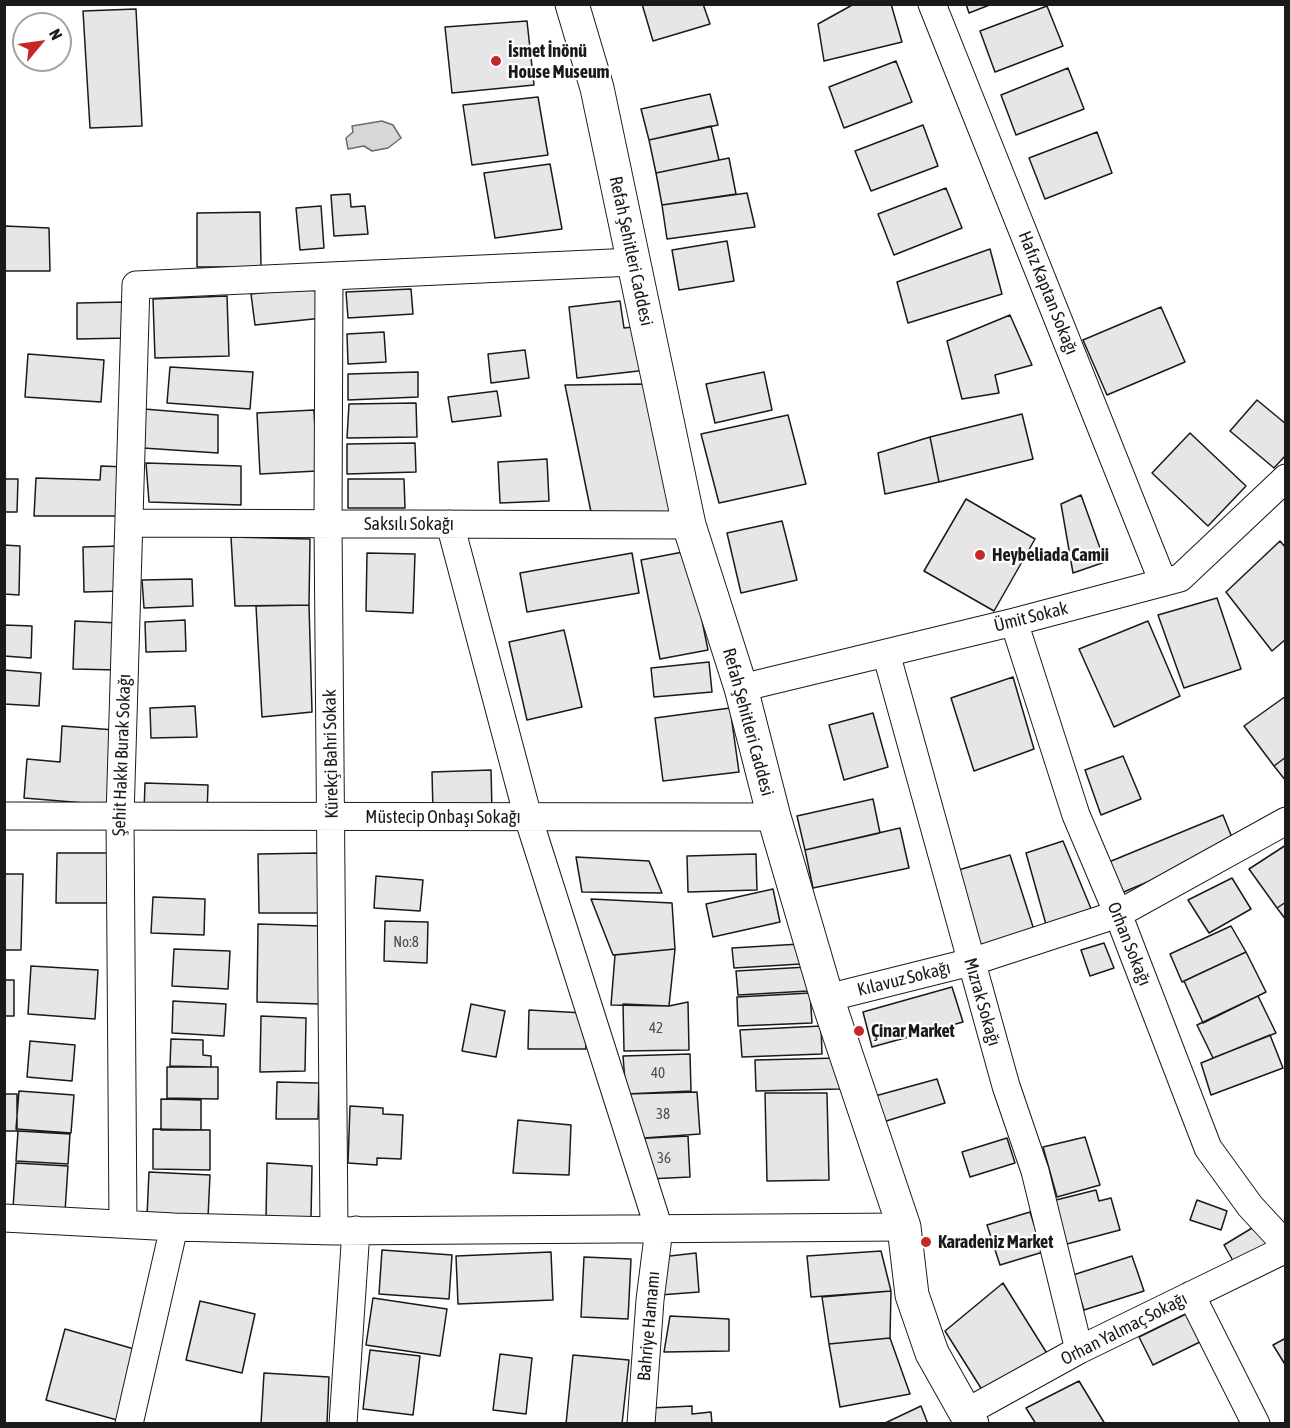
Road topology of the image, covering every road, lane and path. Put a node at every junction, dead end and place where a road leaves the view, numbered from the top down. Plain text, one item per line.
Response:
1 (572, 4) edge
2 (932, 4) edge
3 (633, 262) junction
4 (329, 277) junction
5 (1286, 478) edge
6 (130, 523) junction
7 (328, 524) junction
8 (450, 524) junction
9 (689, 525) junction
10 (1163, 582) junction
11 (1014, 622) junction
12 (886, 653) junction
13 (741, 688) junction
14 (4, 816) edge
15 (331, 816) junction
16 (120, 817) junction
17 (528, 817) junction
18 (774, 817) junction
19 (1286, 821) edge
20 (1118, 914) junction
21 (970, 962) junction
22 (827, 998) junction
23 (4, 1218) edge
24 (123, 1224) junction
25 (174, 1227) junction
26 (904, 1227) junction
27 (659, 1229) junction
28 (345, 1230) junction
29 (1286, 1247) edge
30 (1191, 1295) junction
31 (1079, 1350) junction
32 (969, 1418) edge
33 (129, 1424) edge
34 (343, 1424) edge
35 (641, 1424) edge
36 (1256, 1424) edge

1 - 3 street, Refah Şehitleri Caddesi
2 - 10 street, Hafız Kaptan Sokağı
3 - 4 street
3 - 9 street, Refah Şehitleri Caddesi
4 - 6 street, Şehit Hakkı Burak Sokağı
4 - 7 street, Kürekçi Bahri Sokak
5 - 10 street, Ümit Sokak
6 - 7 street, Saksılı Sokağı
6 - 16 street, Şehit Hakkı Burak Sokağı
7 - 8 street, Saksılı Sokağı
7 - 15 street, Kürekçi Bahri Sokak
8 - 9 street, Saksılı Sokağı
8 - 17 street
9 - 13 street, Refah Şehitleri Caddesi
10 - 11 street, Ümit Sokak
11 - 12 street, Ümit Sokak
11 - 20 street, Orhan Sokağı
12 - 13 street, Ümit Sokak
12 - 21 street, Mızrak Sokağı
13 - 18 street, Refah Şehitleri Caddesi
14 - 16 street, Müstecip Onbaşı Sokağı
15 - 16 street, Müstecip Onbaşı Sokağı
15 - 17 street, Müstecip Onbaşı Sokağı
15 - 28 street, Kürekçi Bahri Sokak
16 - 24 street, Şehit Hakkı Burak Sokağı
17 - 18 street, Müstecip Onbaşı Sokağı
17 - 27 street
18 - 22 street, Refah Şehitleri Caddesi
19 - 20 street, Kılavuz Sokağı
20 - 21 street, Kılavuz Sokağı
20 - 29 street, Orhan Sokağı
21 - 22 street, Kılavuz Sokağı
21 - 31 street, Mızrak Sokağı
22 - 26 street, Refah Şehitleri Caddesi
23 - 24 street
24 - 25 street
25 - 28 street
25 - 33 street
26 - 27 street
26 - 32 street, Refah Şehitleri Caddesi
27 - 28 street
27 - 35 street, Bahriye Hamamı
28 - 34 street, Kürekçi Bahri Sokak
29 - 30 street, Orhan Yalmaç Sokağı
30 - 31 street, Orhan Yalmaç Sokağı
30 - 36 street
31 - 32 street, Orhan Yalmaç Sokağı

